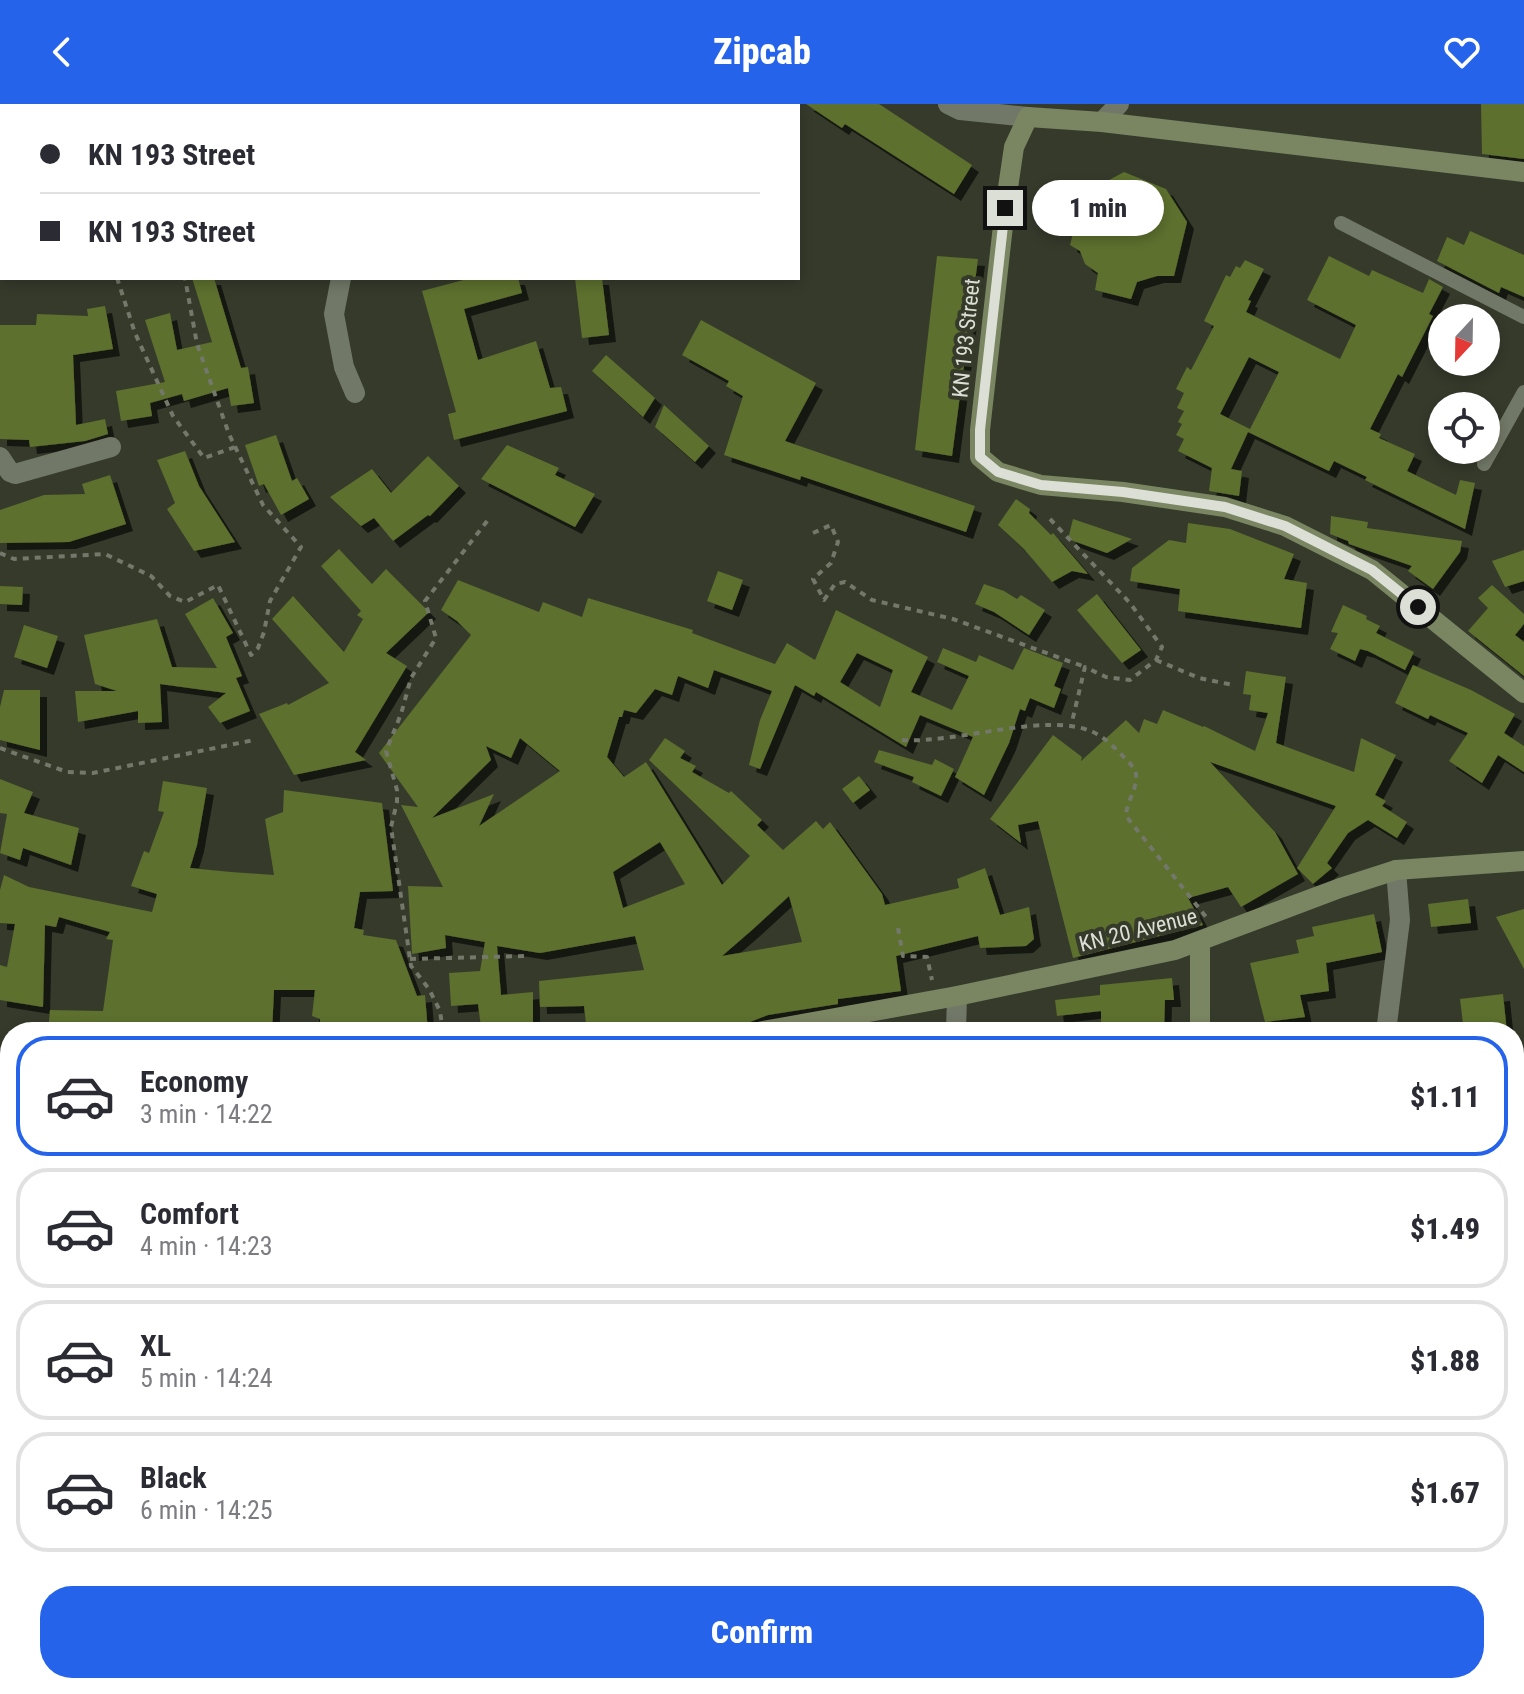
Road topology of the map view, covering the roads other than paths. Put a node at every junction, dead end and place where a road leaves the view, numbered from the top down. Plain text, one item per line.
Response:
1 (948, 104) edge
2 (1119, 104) edge
3 (1028, 117) junction
4 (1102, 122) junction
5 (1524, 172) edge
6 (1341, 223) dead end
7 (341, 280) edge
8 (1524, 317) edge
9 (1524, 392) edge
10 (355, 393) dead end
11 (1500, 435) edge
12 (111, 447) dead end
13 (0, 457) edge
14 (1524, 693) edge
15 (1524, 861) edge
16 (1396, 870) junction
17 (1200, 941) junction
18 (957, 996) junction
19 (810, 1022) edge
20 (956, 1022) edge
21 (1200, 1022) edge
22 (1387, 1022) edge

1 - 3 street
2 - 4 street
3 - 4 street
3 - 14 street, KN 193 Street
4 - 5 street
6 - 8 lane
7 - 10 street
9 - 11 lane
12 - 13 street
15 - 16 street, KN 20 Avenue
16 - 17 street, KN 20 Avenue
16 - 22 street
17 - 18 street, KN 20 Avenue
17 - 21 street
18 - 19 street, KN 20 Avenue
18 - 20 street

